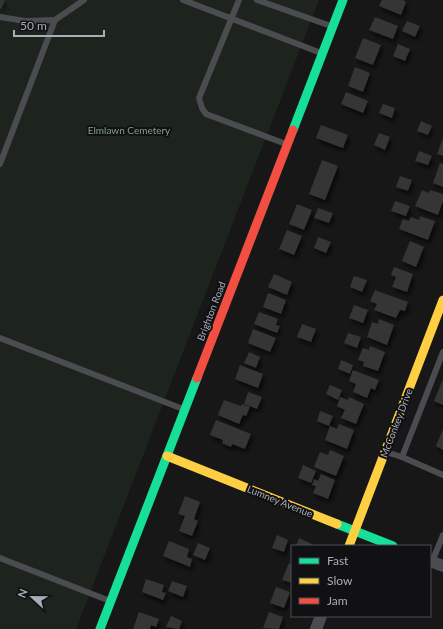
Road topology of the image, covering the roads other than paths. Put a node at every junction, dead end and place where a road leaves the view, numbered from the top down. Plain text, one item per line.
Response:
1 (84, 0) edge
2 (183, 0) edge
3 (239, 0) edge
4 (257, 0) edge
5 (343, 0) edge
6 (0, 17) edge
7 (231, 18) junction
8 (55, 20) junction
9 (332, 27) junction
10 (322, 53) junction
11 (287, 144) junction
12 (0, 164) edge
13 (443, 300) edge
14 (0, 338) edge
15 (443, 352) edge
16 (185, 410) junction
17 (385, 452) junction
18 (167, 456) junction
19 (402, 457) junction
20 (443, 475) edge
21 (355, 531) junction
22 (443, 535) edge
23 (349, 545) edge
24 (390, 545) edge
25 (0, 558) edge
26 (435, 563) edge
27 (111, 601) junction
28 (322, 617) edge
29 (100, 629) edge
30 (316, 629) edge

1 - 8 lane
2 - 7 lane
3 - 7 lane
4 - 9 lane
5 - 9 street, Brighton Road
6 - 8 lane
7 - 10 lane
7 - 11 lane
8 - 12 lane
9 - 10 street, Brighton Road
10 - 11 street, Brighton Road
11 - 16 street, Brighton Road
13 - 17 street, McConkey Drive
14 - 16 lane
15 - 19 lane
16 - 18 street, Brighton Road
17 - 19 lane
17 - 21 street, McConkey Drive
18 - 21 street, Lumney Avenue
18 - 27 street, Brighton Road
19 - 20 lane
21 - 23 street, McConkey Drive
21 - 24 street, Lumney Avenue
22 - 26 lane
25 - 27 lane
27 - 29 street, Brighton Road
28 - 30 street

